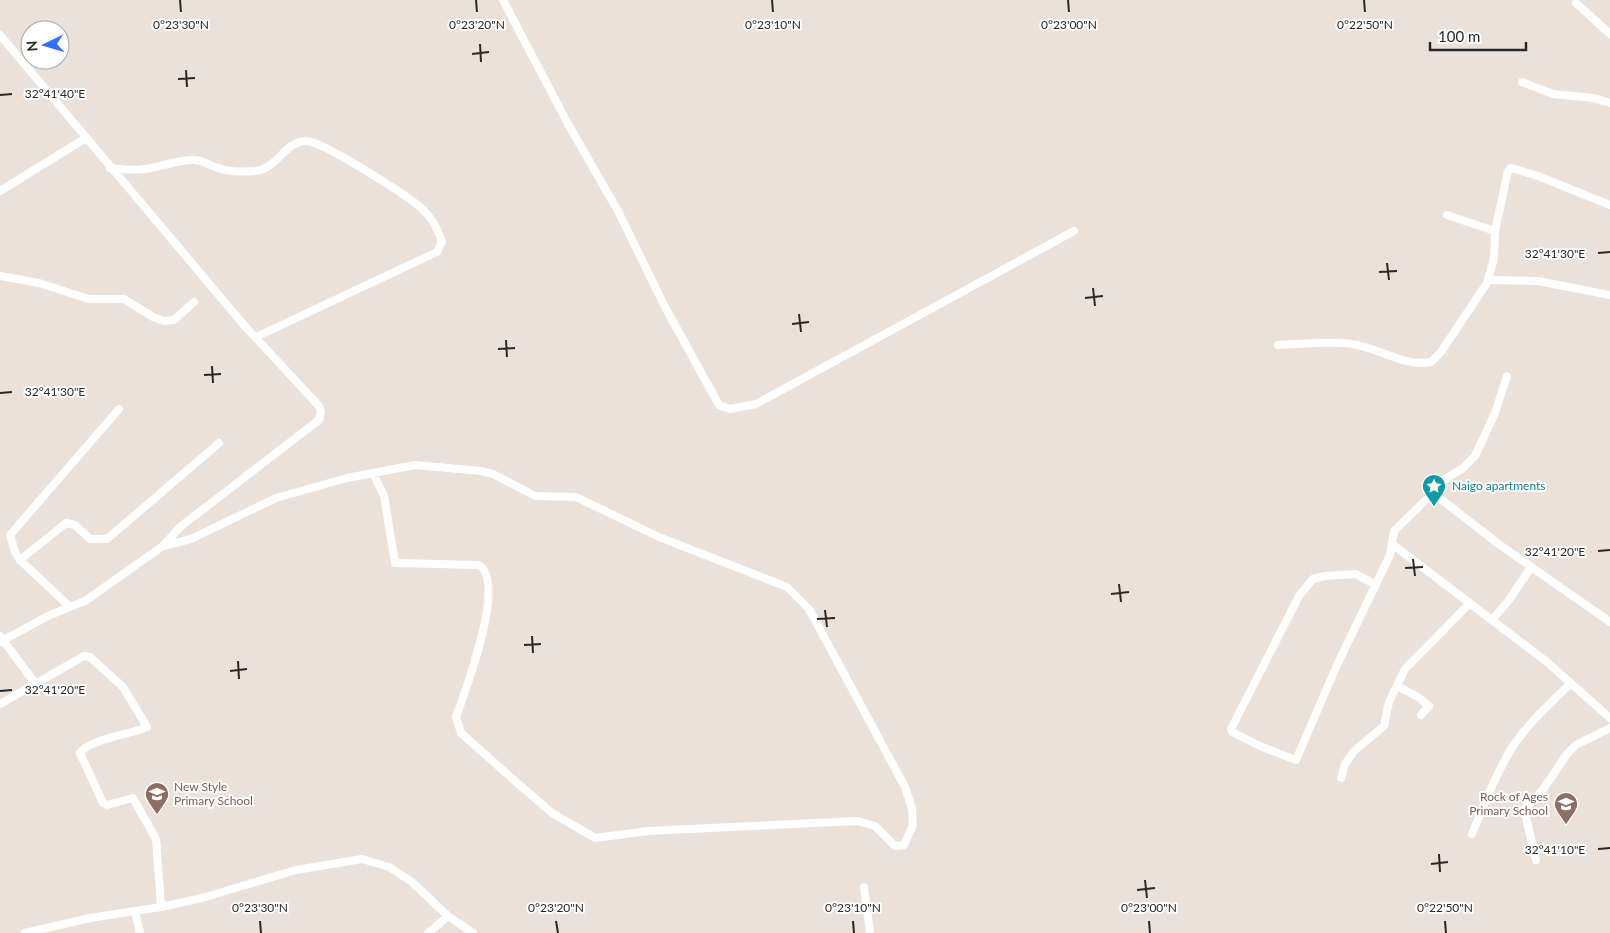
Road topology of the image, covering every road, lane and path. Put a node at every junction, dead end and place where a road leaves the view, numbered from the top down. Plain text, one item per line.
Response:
1 (503, 0) edge
2 (1576, 3) dead end
3 (1610, 34) edge
4 (0, 35) edge
5 (1522, 82) dead end
6 (1610, 103) edge
7 (86, 138) junction
8 (110, 168) junction
9 (0, 191) edge
10 (1610, 205) edge
11 (1447, 215) dead end
12 (1074, 231) dead end
13 (1495, 231) junction
14 (0, 276) edge
15 (1488, 280) junction
16 (1610, 295) edge
17 (194, 302) dead end
18 (256, 337) junction
19 (1278, 346) dead end
20 (1507, 376) dead end
21 (119, 409) dead end
22 (219, 443) dead end
23 (373, 473) junction
24 (1434, 493) junction
25 (1392, 544) junction
26 (163, 546) junction
27 (20, 560) junction
28 (1531, 567) junction
29 (1376, 585) junction
30 (1469, 604) junction
31 (70, 607) junction
32 (1492, 620) junction
33 (1610, 622) edge
34 (1, 639) edge
35 (1571, 682) junction
36 (35, 683) junction
37 (1396, 686) junction
38 (0, 704) edge
39 (1421, 715) dead end
40 (1610, 718) edge
41 (1610, 728) edge
42 (1341, 778) dead end
43 (1472, 834) dead end
44 (1536, 860) dead end
45 (864, 887) dead end
46 (161, 907) junction
47 (136, 912) junction
48 (448, 916) junction
49 (25, 933) edge
50 (140, 933) edge
51 (428, 933) edge
52 (472, 933) edge
53 (870, 933) edge

1 - 12 street
2 - 3 street
4 - 7 street
5 - 6 street
7 - 8 street
7 - 9 street
8 - 18 street
8 - 18 street
10 - 13 street
11 - 13 street
13 - 15 street
14 - 17 street
15 - 16 street
15 - 19 street
18 - 26 street
20 - 24 street
21 - 27 street
22 - 27 street
23 - 23 street
23 - 26 street
24 - 25 street
24 - 28 street
25 - 29 street
25 - 30 street
26 - 31 street
27 - 31 street
28 - 32 street
28 - 33 street
29 - 29 street
30 - 32 street
30 - 37 street
31 - 34 street
32 - 35 street
34 - 36 street
35 - 40 street
35 - 43 street
36 - 38 street
36 - 46 street
37 - 39 street
37 - 42 street
41 - 44 street
45 - 53 street
46 - 47 street
46 - 48 street
47 - 49 street
47 - 50 street
48 - 51 street
48 - 52 street

